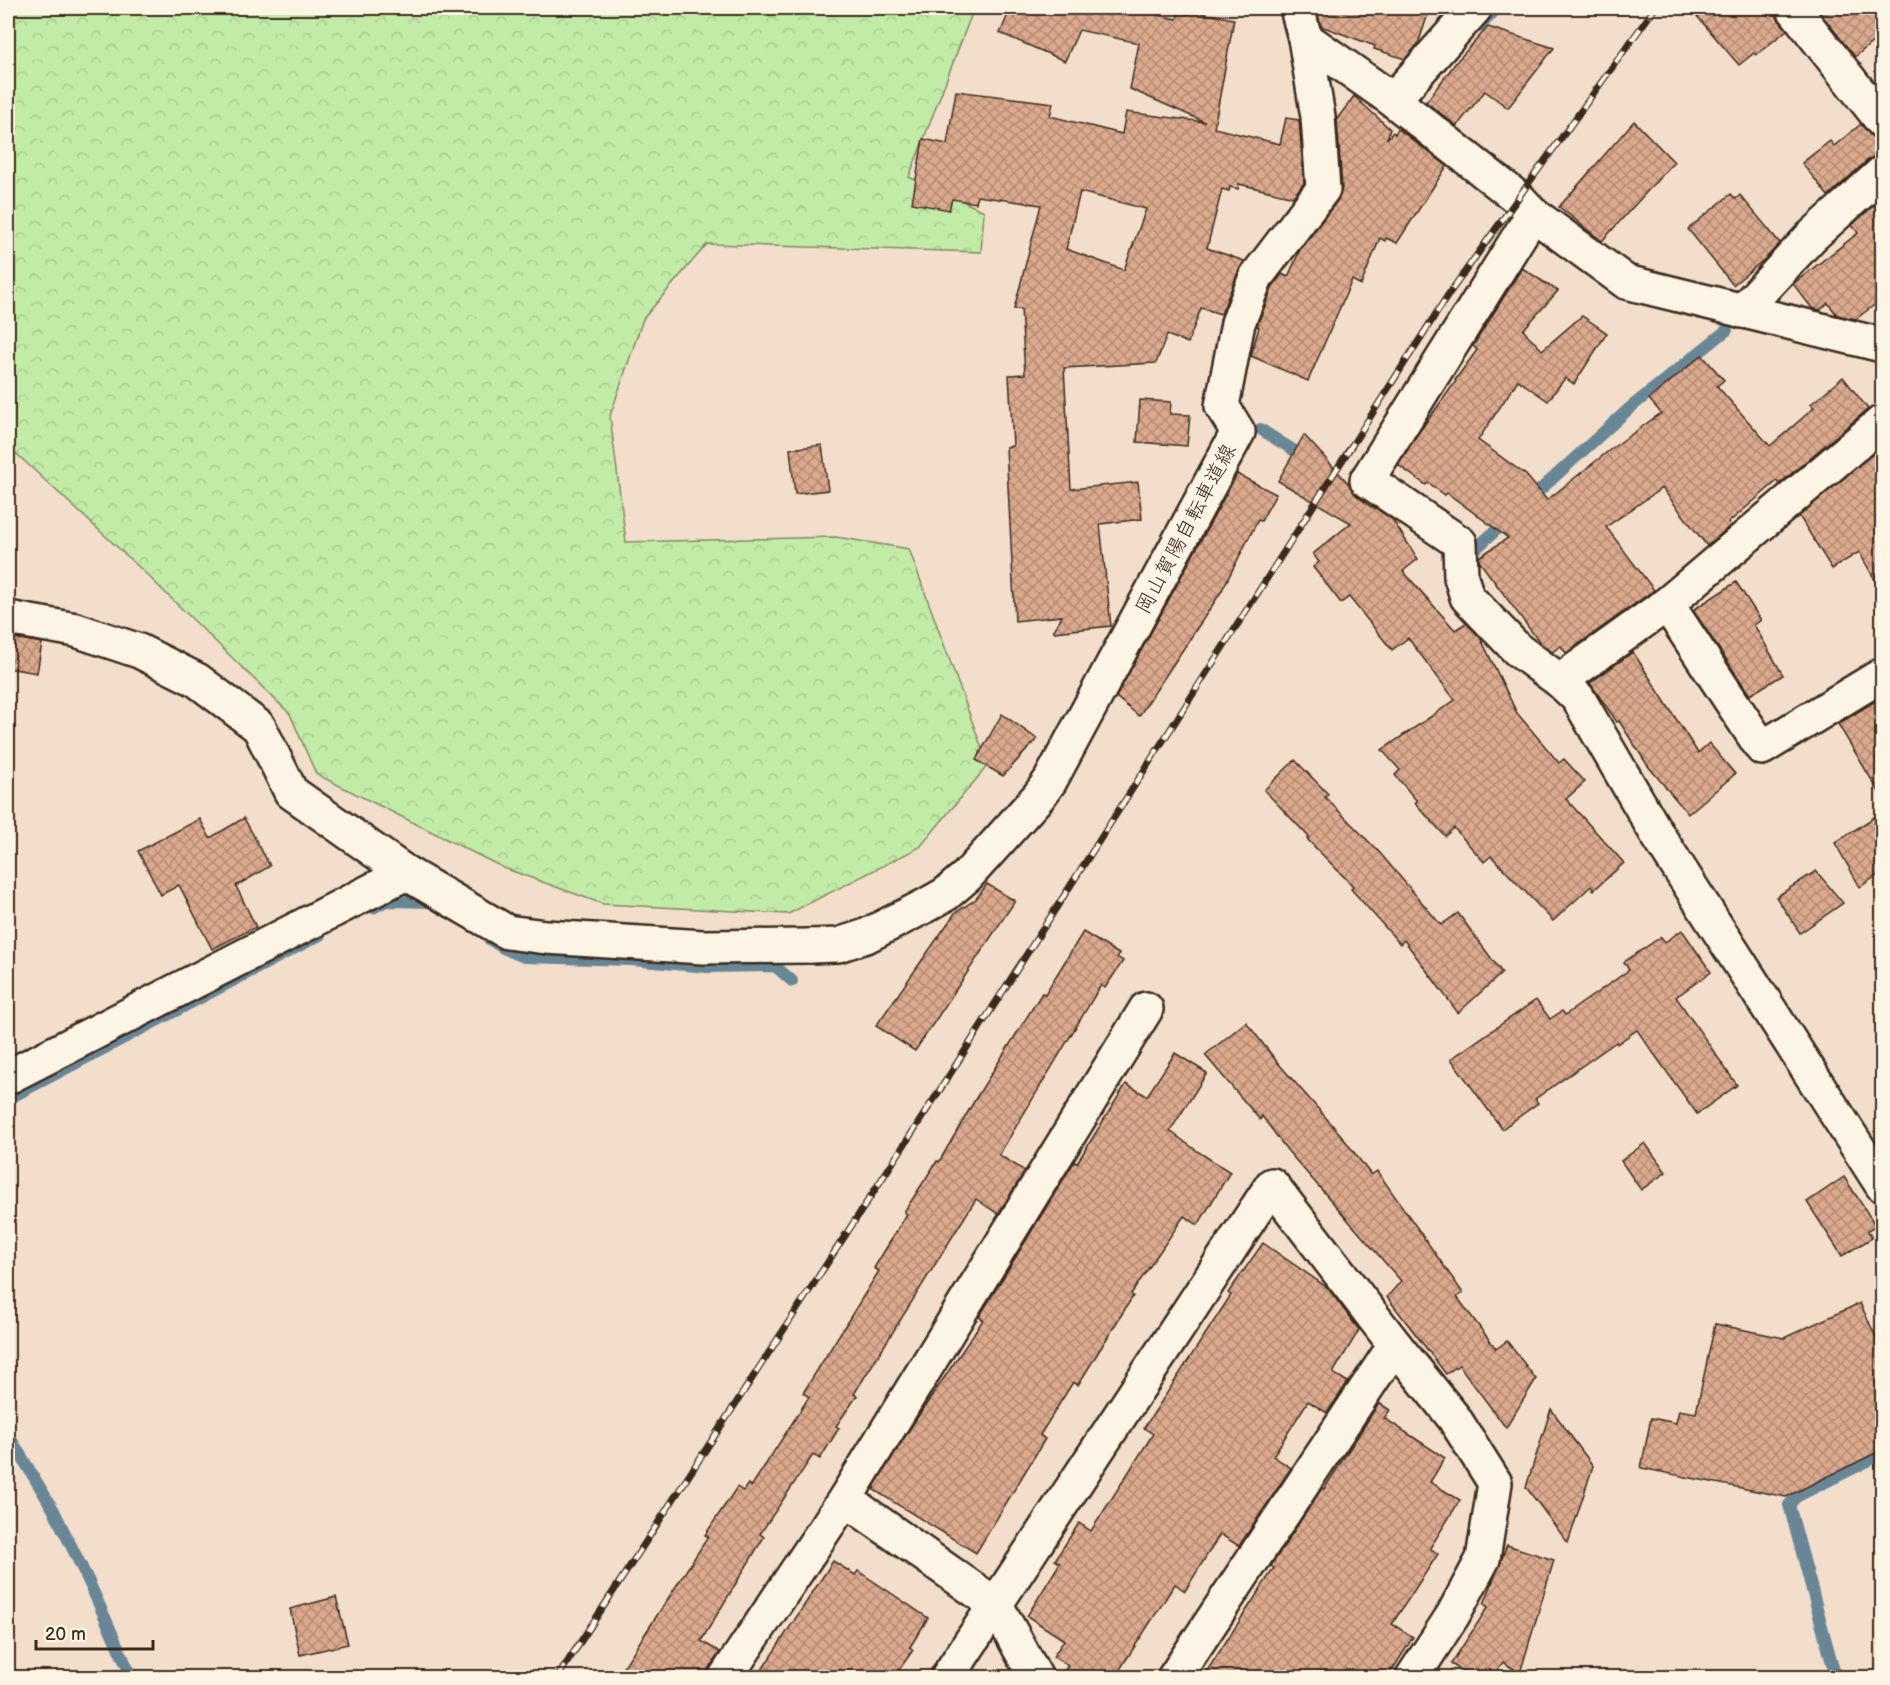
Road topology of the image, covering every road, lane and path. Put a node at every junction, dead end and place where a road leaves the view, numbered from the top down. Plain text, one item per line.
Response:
1 (1475, 8) edge
2 (1793, 8) edge
3 (1301, 23) edge
4 (1393, 100) junction
5 (1882, 122) edge
6 (1882, 173) edge
7 (1533, 214) junction
8 (1742, 311) junction
9 (1882, 345) edge
10 (1882, 422) edge
11 (1667, 604) junction
12 (8, 618) edge
13 (1882, 675) edge
14 (1566, 677) junction
15 (406, 873) junction
16 (1146, 1009) dead end
17 (8, 1077) edge
18 (1882, 1185) edge
19 (1395, 1345) junction
20 (844, 1499) junction
21 (996, 1605) junction
22 (725, 1677) edge
23 (947, 1677) edge
24 (1036, 1677) edge
25 (1174, 1677) edge
26 (1412, 1677) edge

1 - 4 street
2 - 5 street
3 - 4 street, 岡山賀陽自転車道線
3 - 15 street, 岡山賀陽自転車道線
4 - 7 street, 岡山賀陽自転車道線
6 - 8 street
7 - 8 street, 岡山賀陽自転車道線
7 - 14 street
8 - 9 street, 岡山賀陽自転車道線
10 - 11 street
11 - 13 street
11 - 14 street
12 - 15 street
14 - 18 street
15 - 17 street
16 - 20 street
19 - 21 street
19 - 25 street
19 - 26 street
20 - 21 street
20 - 22 street
21 - 23 street
21 - 24 street

